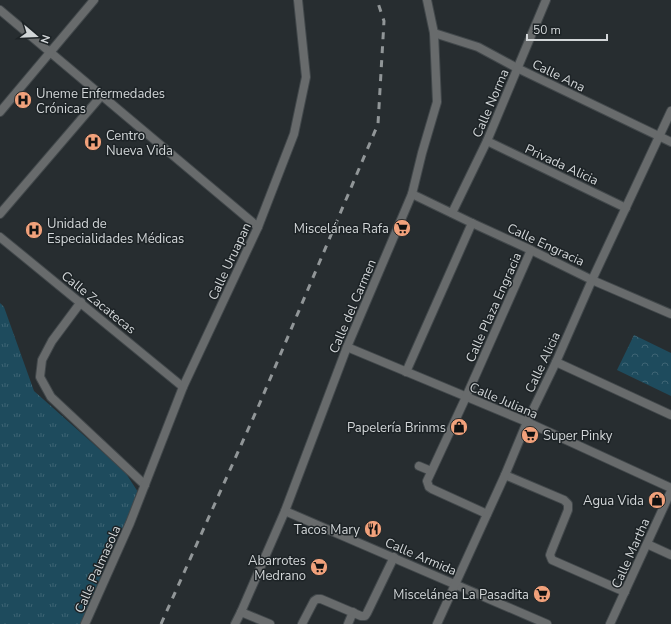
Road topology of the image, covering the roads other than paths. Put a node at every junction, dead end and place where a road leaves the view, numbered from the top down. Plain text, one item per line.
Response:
1 (94, 0) edge
2 (298, 0) edge
3 (427, 0) edge
4 (546, 0) edge
5 (0, 10) edge
6 (434, 33) junction
7 (50, 52) junction
8 (518, 68) junction
9 (102, 95) junction
10 (671, 111) edge
11 (0, 112) edge
12 (659, 137) junction
13 (487, 142) junction
14 (671, 142) edge
15 (412, 194) junction
16 (626, 208) junction
17 (0, 214) edge
18 (452, 214) junction
19 (472, 223) junction
20 (258, 227) junction
21 (0, 236) edge
22 (531, 250) junction
23 (592, 280) junction
24 (81, 302) junction
25 (671, 314) edge
26 (347, 347) junction
27 (556, 362) junction
28 (406, 372) junction
29 (183, 387) junction
30 (466, 397) junction
31 (671, 415) edge
32 (527, 422) junction
33 (419, 466) dead end
34 (431, 471) junction
35 (506, 475) junction
36 (145, 485) junction
37 (671, 488) edge
38 (671, 491) edge
39 (285, 511) junction
40 (487, 514) junction
41 (130, 523) joint
42 (647, 544) junction
43 (671, 555) edge
44 (394, 558) junction
45 (455, 584) junction
46 (625, 592) junction
47 (241, 612) junction
48 (353, 612) junction
49 (85, 624) edge
50 (235, 624) edge
51 (270, 624) edge
52 (302, 624) edge
53 (348, 624) edge
54 (437, 624) edge
55 (547, 624) edge
56 (610, 624) edge

1 - 7 street
2 - 20 street, Calle Uruapan
3 - 6 street, Calle del Carmen
4 - 8 street, Calle Norma
5 - 7 street
6 - 8 street, Calle Ana
6 - 15 street, Calle del Carmen
7 - 9 street
7 - 11 street
8 - 12 street, Calle Ana
8 - 13 street, Calle Norma
9 - 17 street
9 - 20 street
10 - 12 street, Calle Alicia
12 - 14 street, Calle Ana
12 - 16 street, Calle Alicia
13 - 16 street, Privada Alicia
13 - 18 street, Calle Norma
15 - 18 street, Calle Engracia
15 - 26 street, Calle del Carmen
16 - 23 street, Calle Alicia
18 - 19 street, Calle Engracia
19 - 22 street, Calle Engracia
19 - 28 street
20 - 29 street, Calle Uruapan
21 - 24 street, Calle Zacatecas
22 - 23 street, Calle Engracia
22 - 30 street, Calle Plaza Engracia
23 - 25 street, Calle Engracia
23 - 27 street, Calle Alicia
24 - 29 street, Calle Zacatecas
24 - 36 street
26 - 28 street, Calle Juliana
26 - 39 street, Calle del Carmen
27 - 31 street
27 - 32 street, Calle Alicia
28 - 30 street, Calle Juliana
29 - 36 street, Calle Uruapan
30 - 32 street, Calle Juliana
30 - 34 street, Calle Plaza Engracia
32 - 35 street, Calle Alicia
32 - 37 street, Calle Juliana
33 - 34 street
34 - 40 street, Calle Plaza Engracia
35 - 40 street, Calle Alicia
35 - 46 street
36 - 41 street, Calle Uruapan
38 - 42 street, Calle Martha
39 - 44 street, Calle Armida
39 - 47 street, Calle del Carmen
40 - 45 street, Calle Alicia
41 - 49 street, Calle Palmasola
42 - 43 street
42 - 46 street, Calle Martha
44 - 45 street, Calle Armida
44 - 48 street
45 - 54 street, Calle Alicia
45 - 55 street, Calle Armida
46 - 56 street, Calle Martha
47 - 50 street, Calle del Carmen
47 - 51 street
48 - 52 street
48 - 53 street

